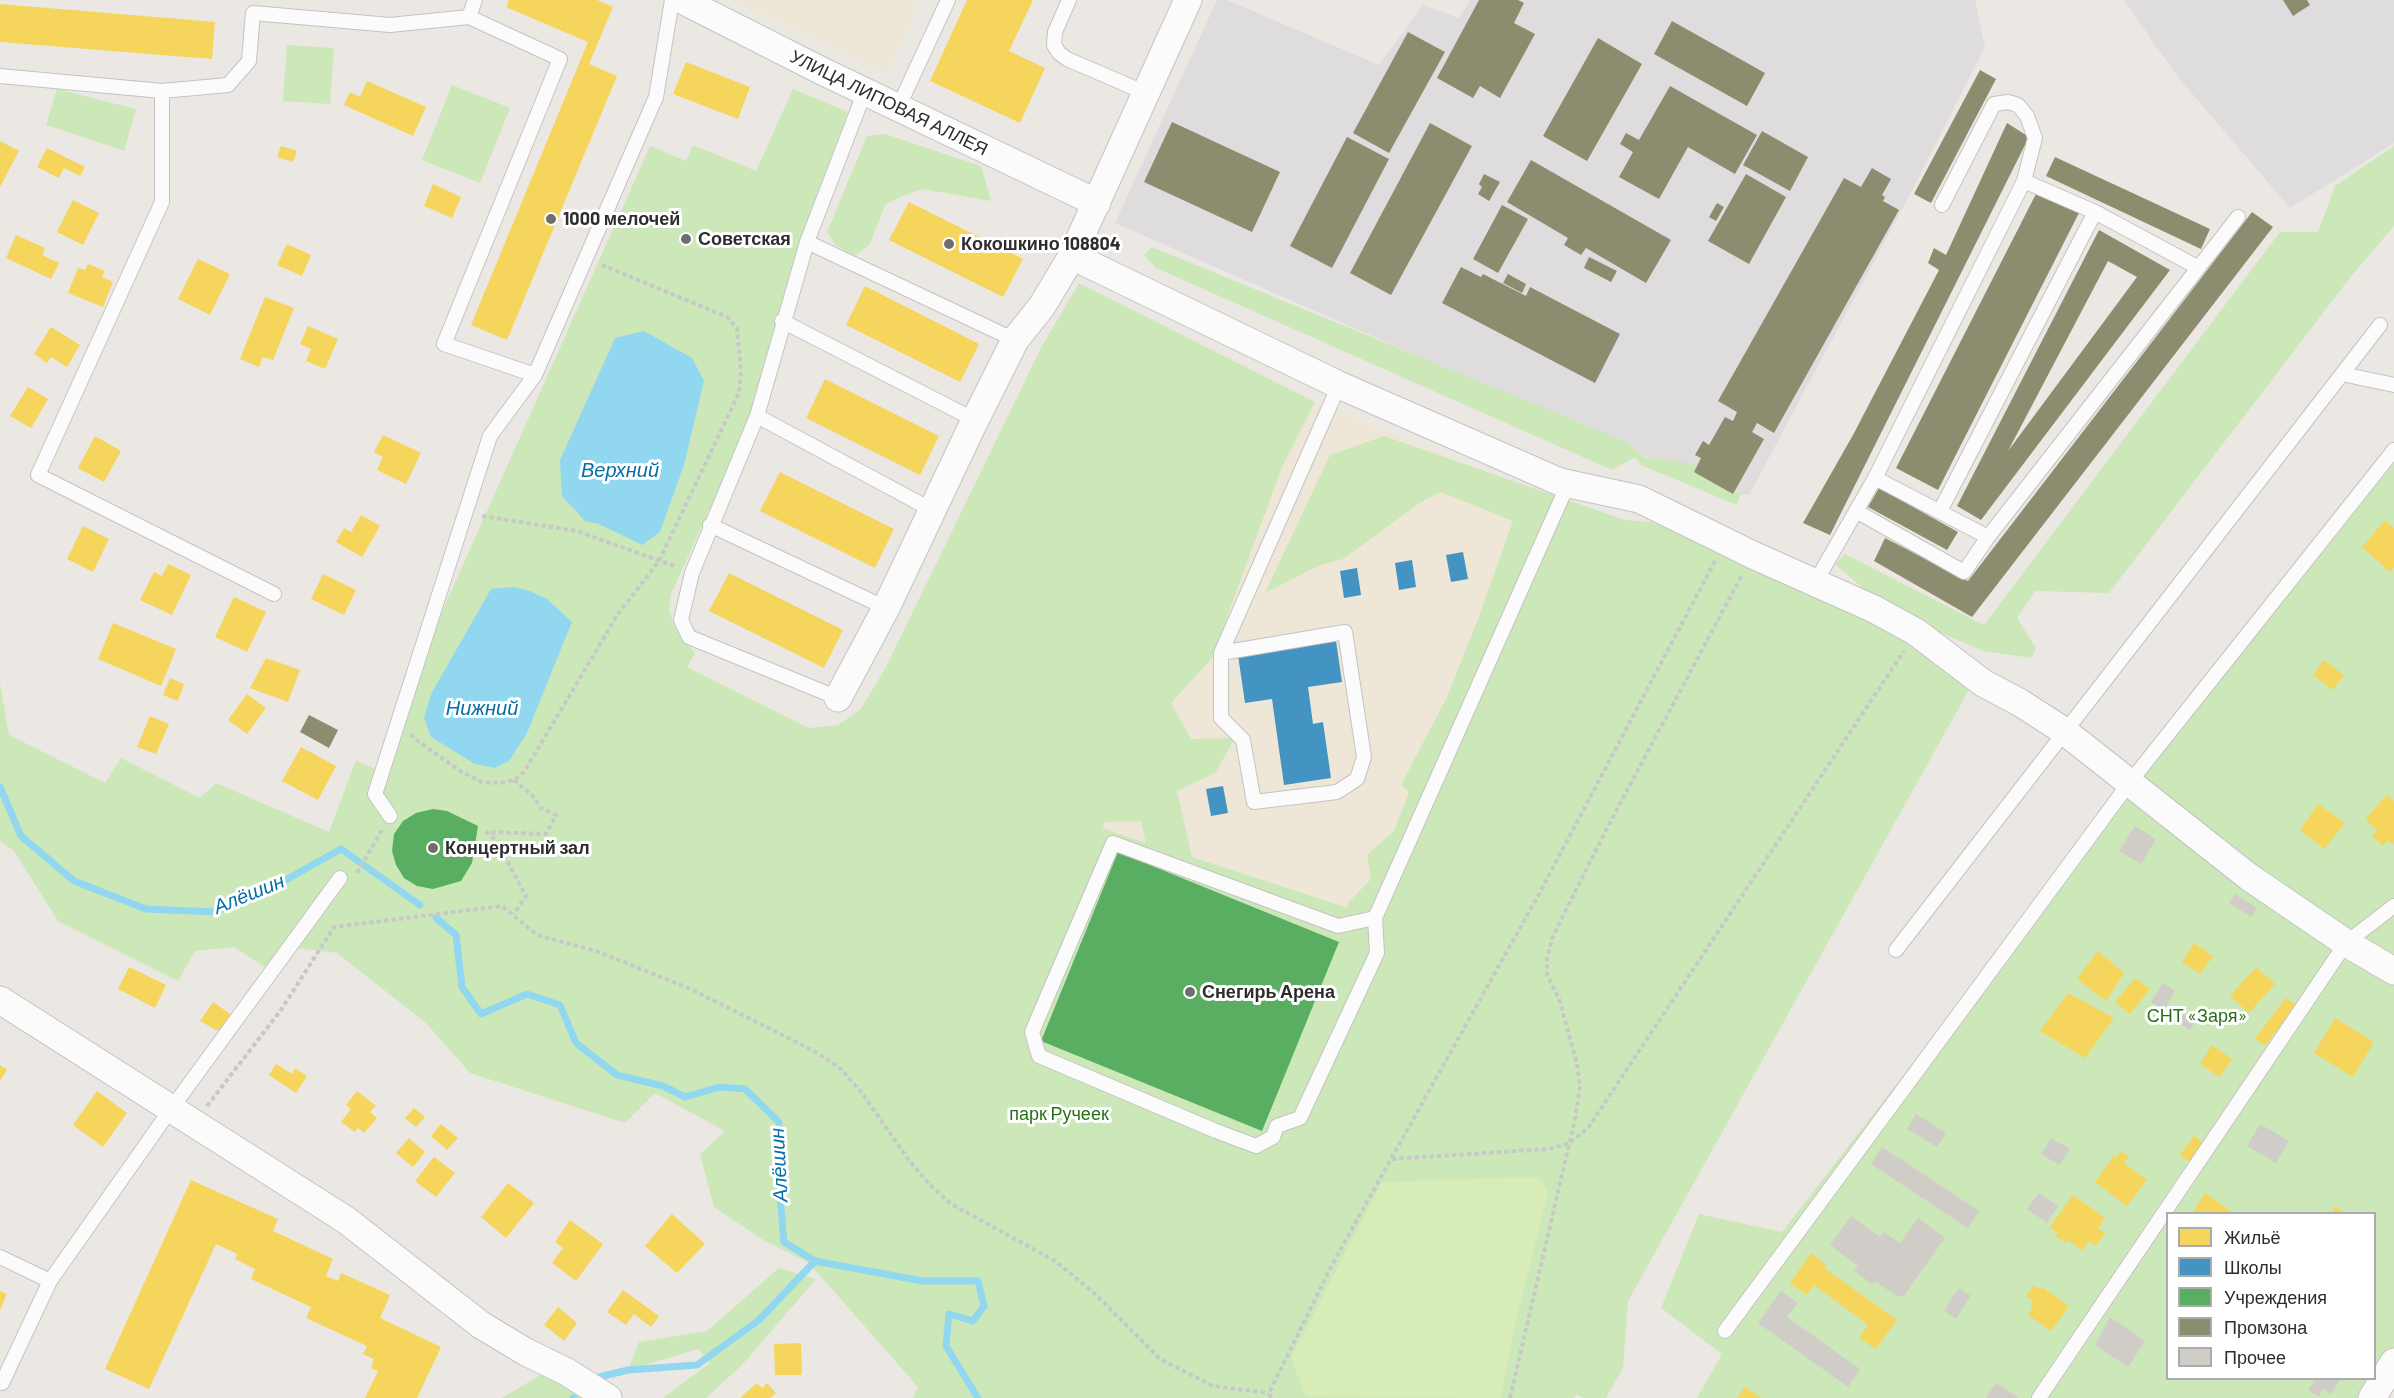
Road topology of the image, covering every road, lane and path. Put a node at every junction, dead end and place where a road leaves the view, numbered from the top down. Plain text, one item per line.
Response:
1 (475, 0) edge
2 (672, 0) edge
3 (682, 0) edge
4 (948, 0) edge
5 (1069, 0) edge
6 (1188, 0) edge
7 (469, 17) junction
8 (0, 76) edge
9 (162, 91) junction
10 (865, 91) junction
11 (1146, 93) junction
12 (898, 108) junction
13 (2024, 181) junction
14 (1097, 203) junction
15 (1942, 205) dead end
16 (2095, 212) junction
17 (2238, 217) dead end
18 (807, 242) junction
19 (1072, 256) junction
20 (586, 258) junction
21 (2197, 267) junction
22 (782, 321) junction
23 (2380, 325) dead end
24 (1015, 340) junction
25 (2342, 374) junction
26 (536, 375) junction
27 (1339, 384) junction
28 (2394, 384) edge
29 (757, 416) junction
30 (975, 420) junction
31 (2394, 450) edge
32 (1875, 478) junction
33 (1568, 484) junction
34 (932, 510) junction
35 (1856, 511) junction
36 (1940, 511) junction
37 (466, 514) junction
38 (710, 525) junction
39 (1988, 537) junction
40 (1725, 542) junction
41 (1753, 555) junction
42 (659, 561) junction
43 (692, 573) junction
44 (1815, 584) junction
45 (274, 594) dead end
46 (886, 609) junction
47 (1916, 632) junction
48 (1221, 653) junction
49 (838, 698) joint
50 (400, 719) junction
51 (2064, 731) junction
52 (514, 780) junction
53 (2130, 782) junction
54 (390, 816) joint
55 (357, 873) dead end
56 (340, 878) dead end
57 (2394, 906) edge
58 (514, 914) junction
59 (1374, 918) junction
60 (2346, 943) junction
61 (1896, 950) dead end
62 (2394, 971) edge
63 (0, 1000) edge
64 (182, 1116) junction
65 (1569, 1143) junction
66 (1391, 1159) junction
67 (0, 1257) edge
68 (50, 1281) junction
69 (1725, 1331) dead end
70 (2394, 1362) edge
71 (1, 1384) edge
72 (1269, 1393) junction
73 (608, 1398) edge
74 (1271, 1398) edge
75 (1510, 1398) edge
76 (2040, 1398) edge
77 (2372, 1398) edge

1 - 7 lane
2 - 20 lane
3 - 10 street, УЛИЦА ЛИПОВАЯ АЛЛЕЯ
4 - 12 lane
5 - 11 lane
6 - 11 street
7 - 9 lane
7 - 26 lane
8 - 9 lane
9 - 45 lane
10 - 12 street, УЛИЦА ЛИПОВАЯ АЛЛЕЯ
10 - 18 lane
11 - 14 street
12 - 14 street, УЛИЦА ЛИПОВАЯ АЛЛЕЯ
13 - 15 lane
13 - 16 lane
13 - 32 lane
14 - 19 street
16 - 21 lane
16 - 36 lane
17 - 21 lane
18 - 22 lane
18 - 24 lane
19 - 24 street
19 - 27 street
20 - 26 lane
20 - 42 path
21 - 39 lane
22 - 29 lane
22 - 30 lane
23 - 25 lane
24 - 30 street
25 - 28 lane
25 - 51 lane
26 - 37 lane
27 - 33 street
27 - 48 lane
29 - 34 lane
29 - 38 lane
30 - 34 street
31 - 53 lane
32 - 35 lane
32 - 36 lane
33 - 40 street
33 - 59 lane
34 - 46 street
35 - 39 lane
35 - 44 lane
36 - 39 lane
37 - 42 path
37 - 50 lane
38 - 43 lane
38 - 46 lane
40 - 41 street
40 - 66 path
41 - 44 street
41 - 65 path
42 - 43 path
42 - 52 path
43 - 49 lane
44 - 47 street
46 - 49 street
47 - 51 street
47 - 65 path
48 - 48 lane
50 - 52 path
50 - 54 lane
51 - 53 street
51 - 61 lane
52 - 58 path
53 - 60 street
53 - 69 lane
54 - 55 path
56 - 64 lane
57 - 60 lane
58 - 64 path
58 - 72 path
59 - 59 lane
60 - 62 street
60 - 76 lane
63 - 64 street
64 - 68 lane
64 - 73 street
65 - 66 path
65 - 75 path
66 - 72 path
67 - 68 lane
68 - 71 lane
70 - 77 street
72 - 74 path

